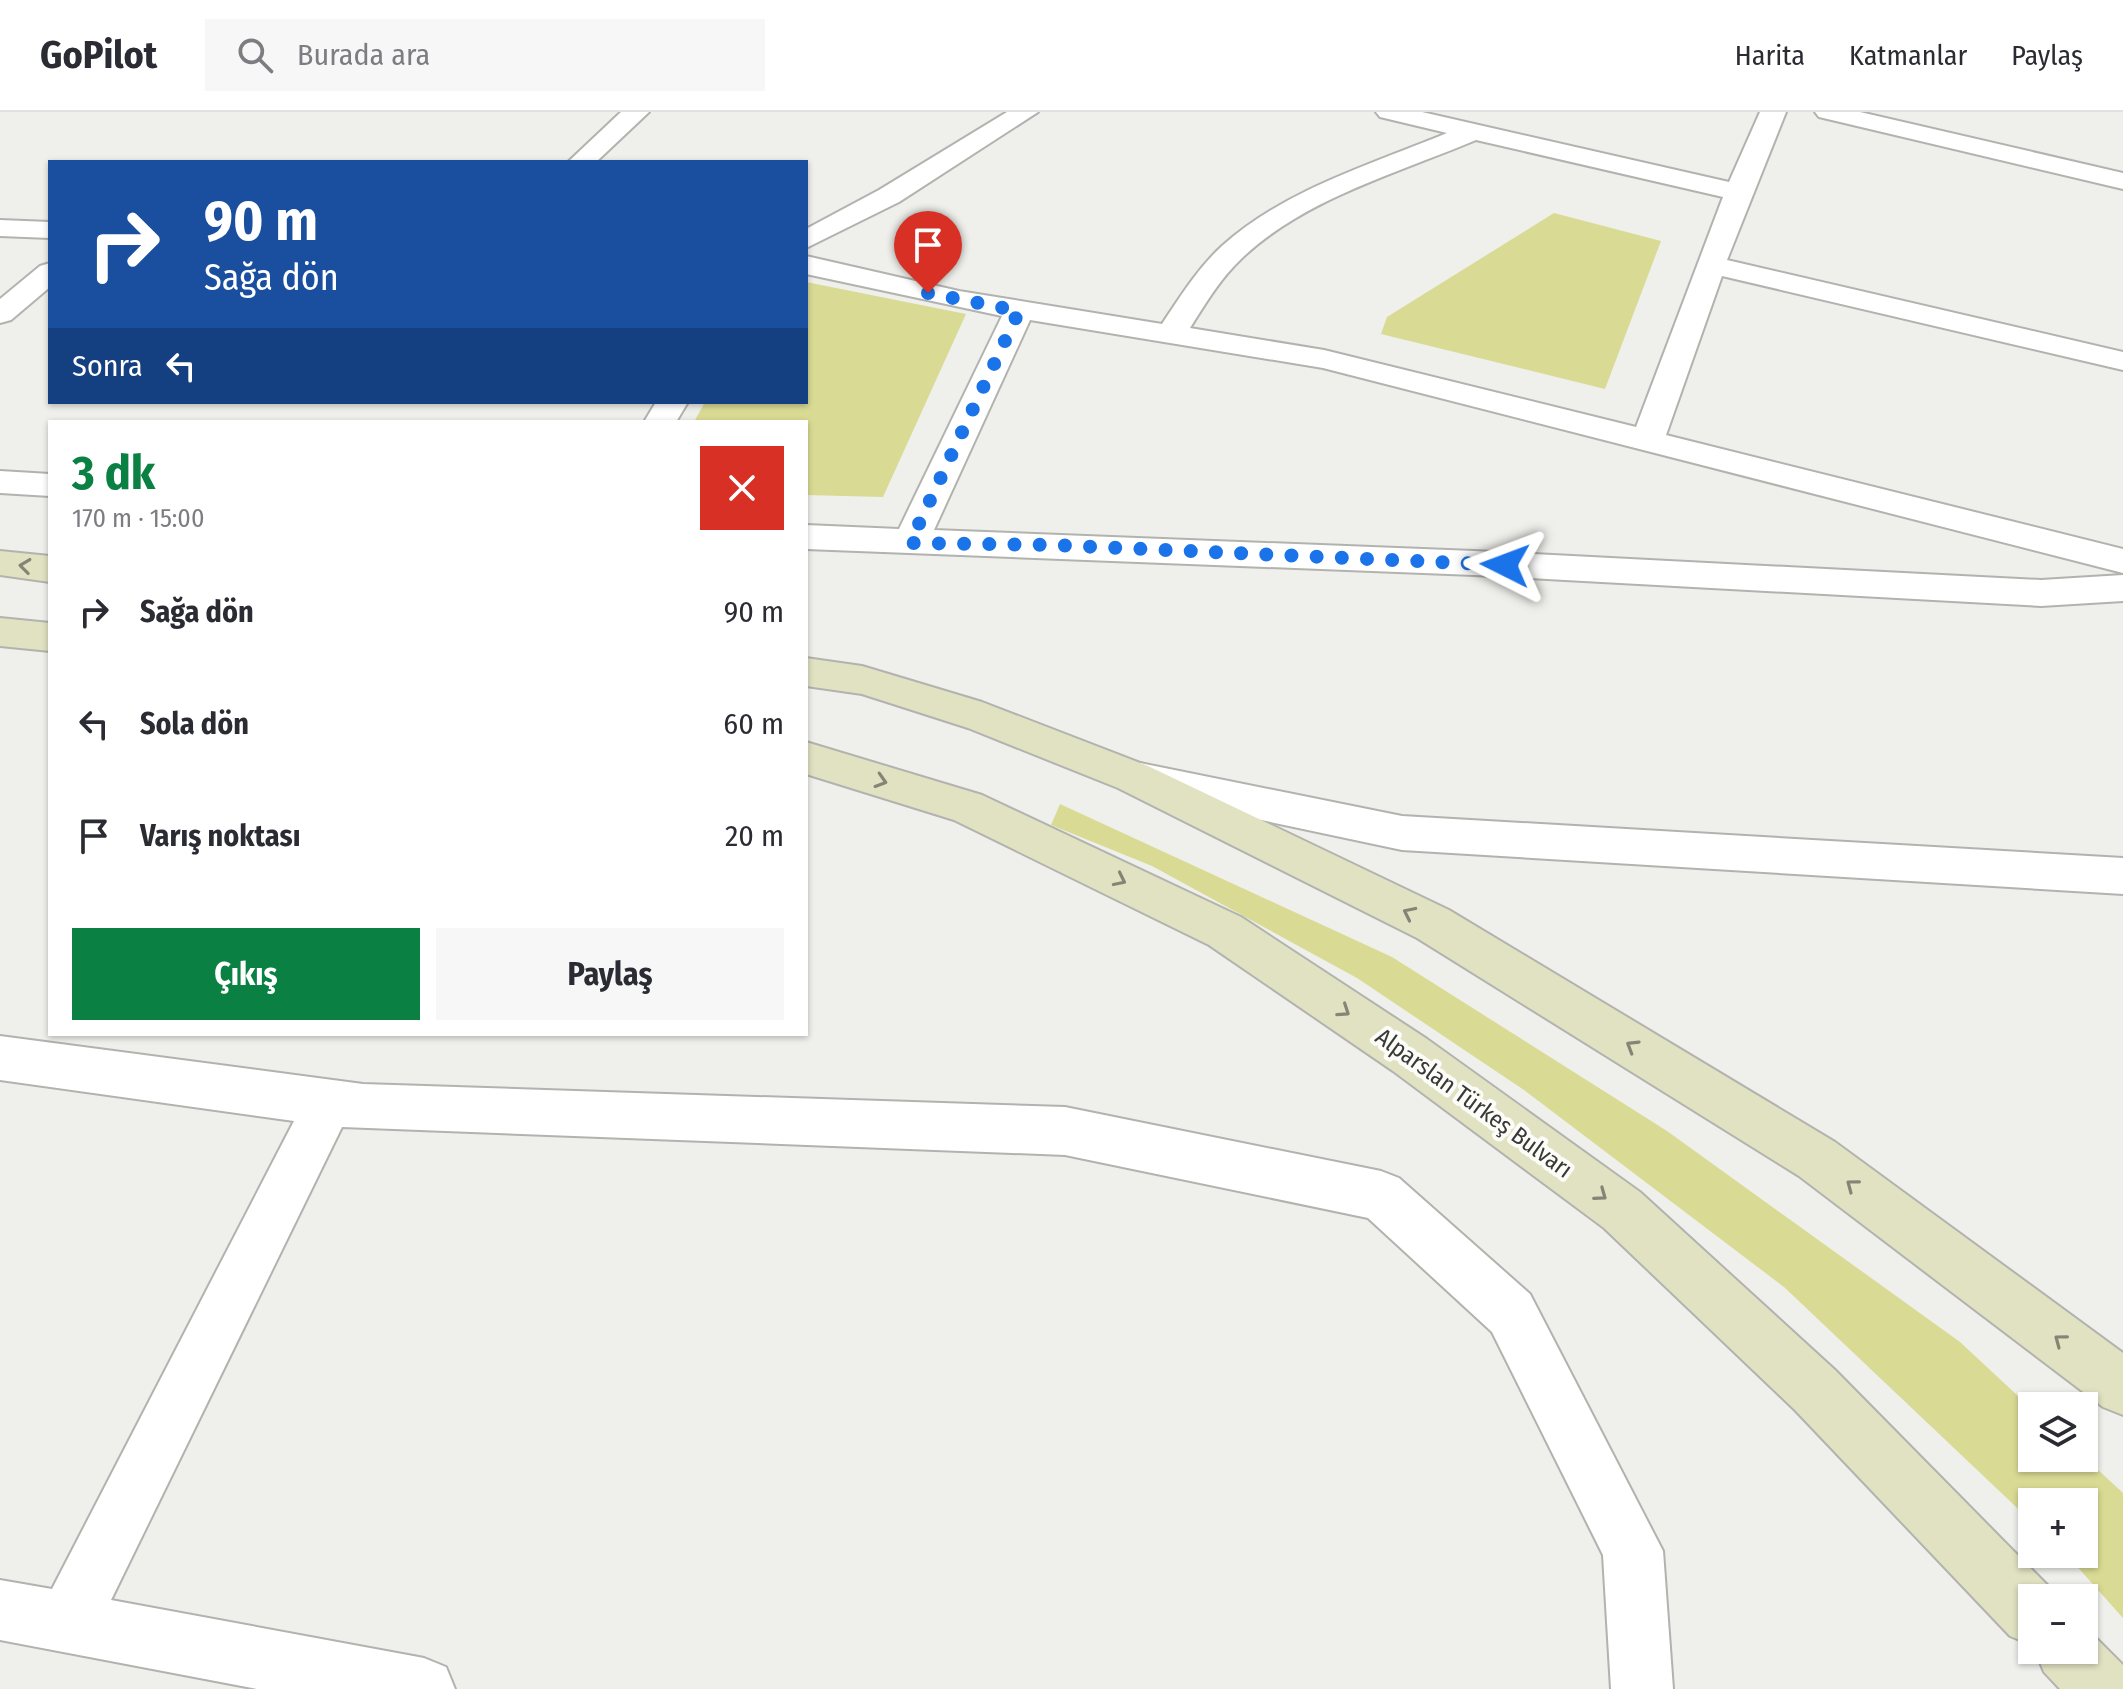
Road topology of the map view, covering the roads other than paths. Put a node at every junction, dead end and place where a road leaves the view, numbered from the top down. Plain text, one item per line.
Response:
1 (636, 112) edge
2 (1025, 112) edge
3 (1389, 112) edge
4 (1773, 112) edge
5 (1828, 112) edge
6 (1898, 112) edge
7 (1472, 132) junction
8 (583, 160) edge
9 (2123, 163) edge
10 (2123, 181) edge
11 (1738, 192) junction
12 (0, 228) edge
13 (48, 230) edge
14 (808, 239) edge
15 (808, 265) edge
16 (1711, 265) junction
17 (48, 274) edge
18 (1019, 311) junction
19 (0, 314) edge
20 (1170, 335) junction
21 (2123, 361) edge
22 (1647, 441) junction
23 (0, 482) edge
24 (48, 485) edge
25 (808, 537) edge
26 (910, 543) junction
27 (0, 563) edge
28 (48, 569) edge
29 (2121, 587) edge
30 (0, 632) edge
31 (48, 637) edge
32 (808, 672) edge
33 (808, 759) edge
34 (1133, 777) junction
35 (2123, 876) edge
36 (0, 1058) edge
37 (329, 1102) junction
38 (2123, 1387) edge
39 (2018, 1600) edge
40 (0, 1610) edge
41 (68, 1621) junction
42 (2079, 1664) edge
43 (424, 1689) edge
44 (1642, 1689) edge
45 (2102, 1689) edge

1 - 8 street
2 - 14 street
3 - 7 street
4 - 11 street
5 - 10 street
6 - 9 street
7 - 11 street
7 - 20 street
11 - 16 street
12 - 13 street
15 - 18 street
16 - 21 street
16 - 22 street
17 - 19 street
18 - 20 street
18 - 26 street
20 - 22 street
22 - 29 street
23 - 24 street
25 - 26 street
26 - 29 street
28 -> 27 main road
30 - 31 main road
32 - 34 main road
33 -> 39 main road, Alparslan Türkeş Bulvarı
34 - 35 street
38 -> 34 main road
36 - 37 street
37 - 41 street
37 - 44 street
40 - 41 street
41 - 43 street
42 - 45 main road

